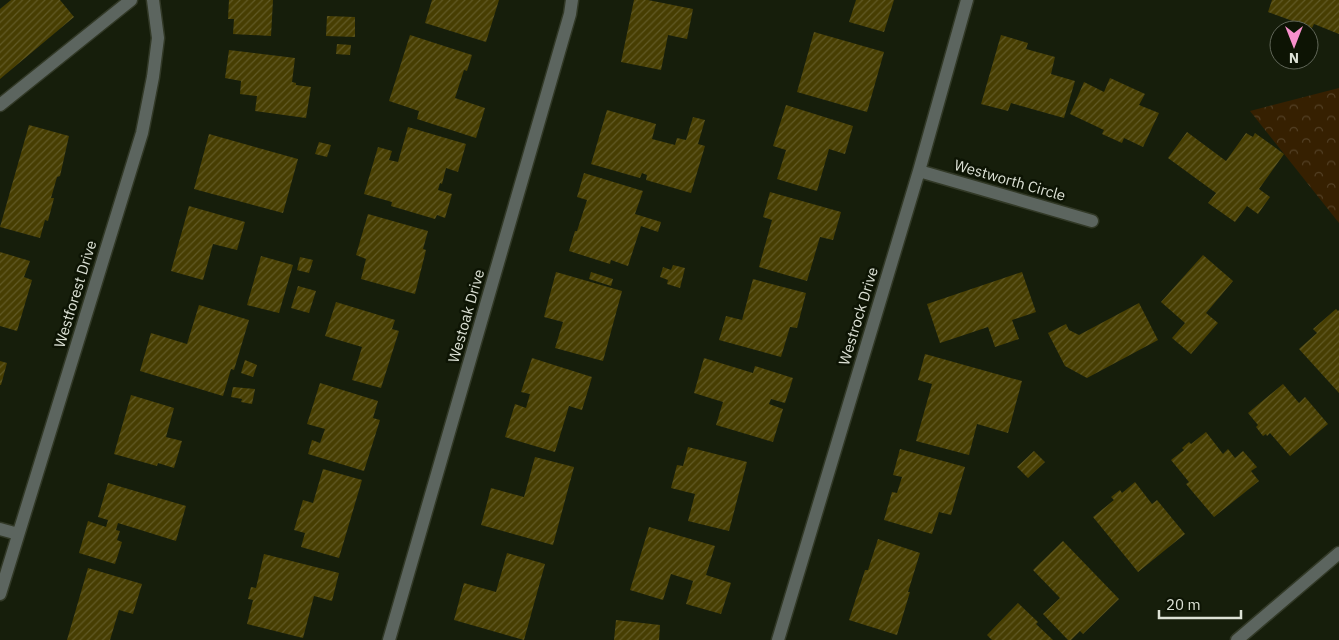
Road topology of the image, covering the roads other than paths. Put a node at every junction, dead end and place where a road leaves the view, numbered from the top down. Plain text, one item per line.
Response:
1 (131, 0) edge
2 (153, 0) edge
3 (572, 0) edge
4 (967, 0) edge
5 (0, 105) edge
6 (918, 171) junction
7 (1092, 221) dead end
8 (0, 529) edge
9 (18, 534) junction
10 (1339, 553) edge
11 (0, 594) edge
12 (389, 640) edge
13 (778, 640) edge
14 (1237, 640) edge

1 - 5 street
2 - 9 street, Westforest Drive
3 - 12 street, Westoak Drive
4 - 6 street, Westrock Drive
6 - 7 street, Westworth Circle
6 - 13 street, Westrock Drive
8 - 9 street
9 - 11 street, Westforest Drive
10 - 14 street

